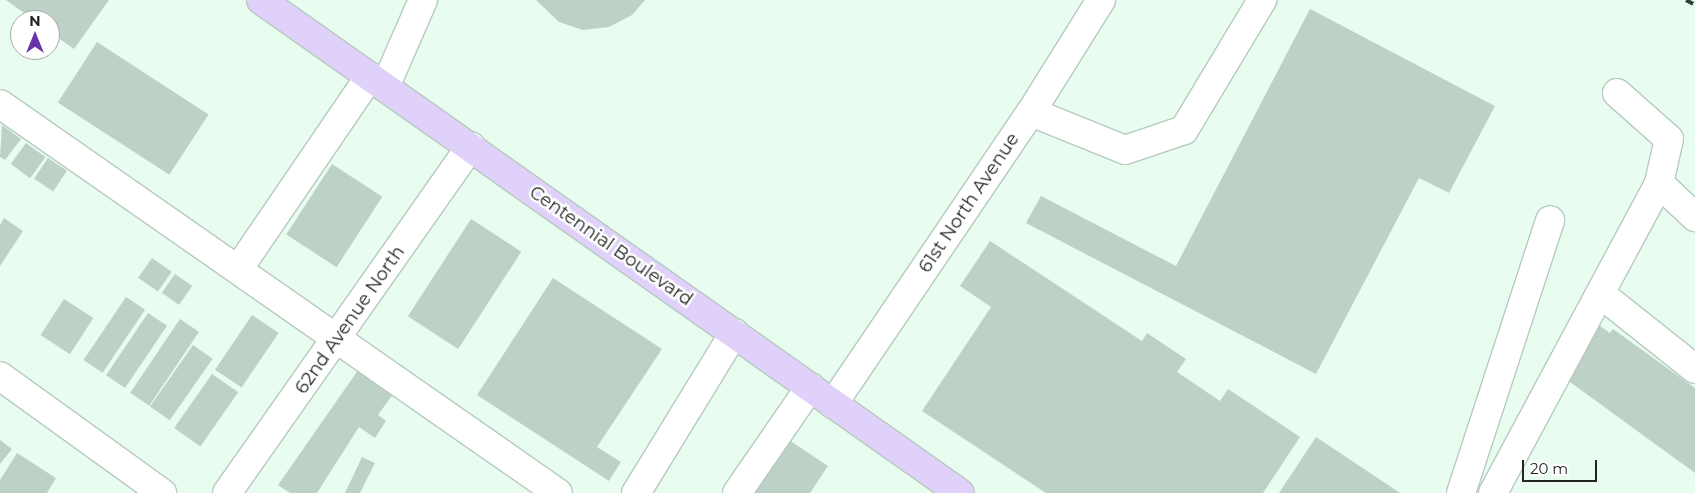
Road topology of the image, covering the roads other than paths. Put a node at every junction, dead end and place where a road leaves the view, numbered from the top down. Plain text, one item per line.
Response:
1 (260, 0) edge
2 (423, 0) edge
3 (1101, 0) edge
4 (1262, 0) edge
5 (377, 81) junction
6 (1617, 93) dead end
7 (0, 104) edge
8 (1031, 112) junction
9 (471, 146) junction
10 (1659, 183) junction
11 (1695, 217) edge
12 (1550, 220) dead end
13 (239, 268) junction
14 (1602, 295) junction
15 (734, 333) junction
16 (339, 337) junction
17 (1695, 370) edge
18 (0, 376) edge
19 (810, 387) junction
20 (833, 404) junction
21 (162, 493) edge
22 (227, 493) edge
23 (558, 493) edge
24 (636, 493) edge
25 (737, 493) edge
26 (960, 493) edge
27 (1461, 493) edge
28 (1493, 493) edge

1 - 5 main road, Centennial Boulevard
2 - 5 street
3 - 8 street, 61st North Avenue
4 - 8 street
5 - 9 main road, Centennial Boulevard
5 - 13 street
6 - 10 street
7 - 13 street
8 - 20 street, 61st North Avenue
9 - 15 main road, Centennial Boulevard
9 - 16 street, 62nd Avenue North
10 - 11 street
10 - 14 street
12 - 27 street
13 - 16 street
14 - 17 street
14 - 28 street
15 - 19 main road, Centennial Boulevard
15 - 24 street
16 - 22 street, 62nd Avenue North
16 - 23 street
18 - 21 street
19 - 20 main road, Centennial Boulevard
19 - 25 street
20 - 26 main road, Centennial Boulevard

